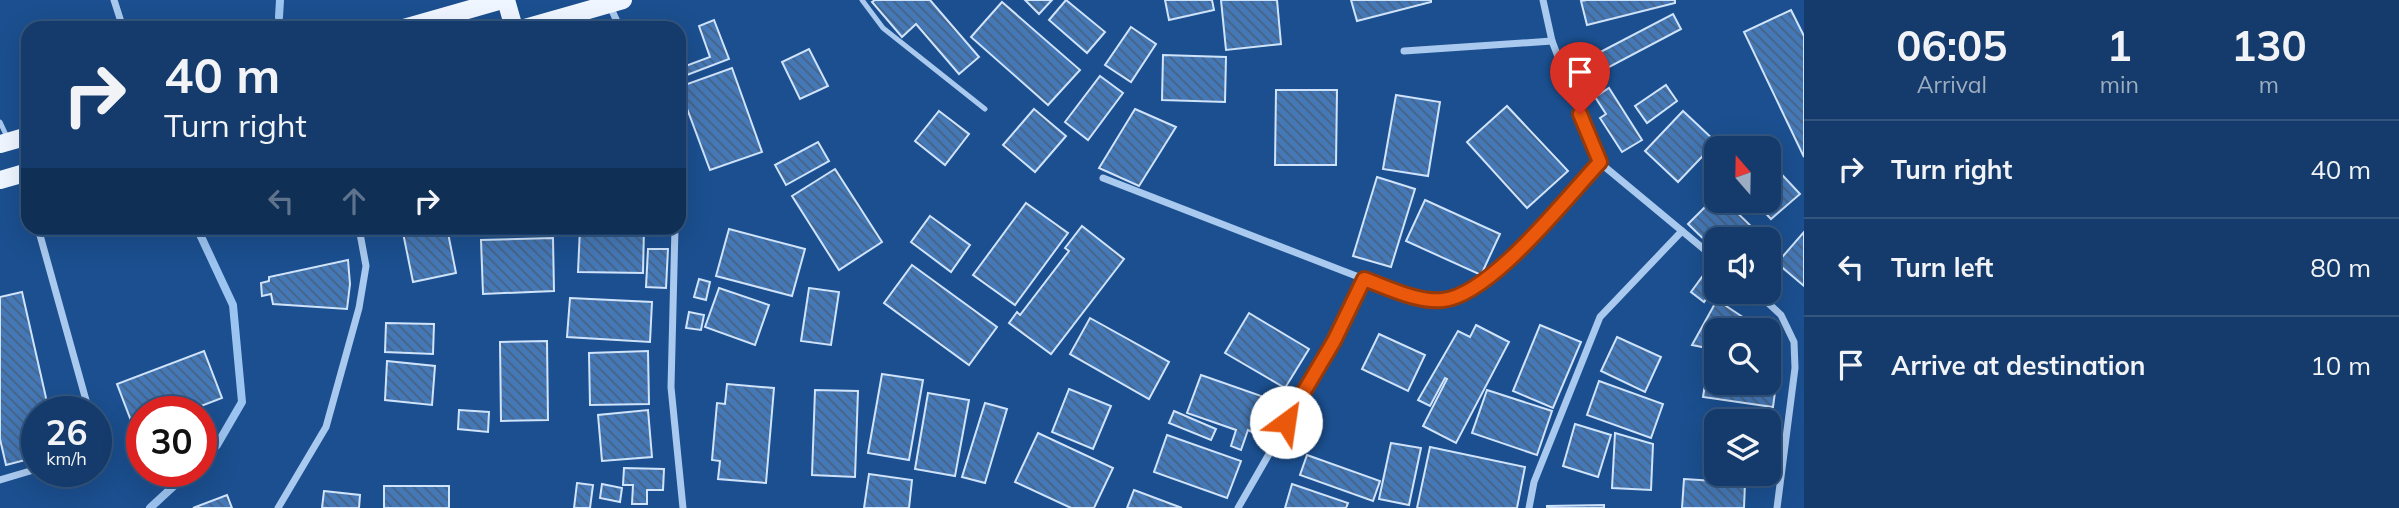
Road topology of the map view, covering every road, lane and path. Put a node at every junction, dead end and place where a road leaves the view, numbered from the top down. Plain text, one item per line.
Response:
1 (114, 0) edge
2 (504, 0) edge
3 (862, 0) edge
4 (1543, 0) edge
5 (616, 2) edge
6 (121, 21) edge
7 (429, 21) edge
8 (512, 21) edge
9 (550, 21) edge
10 (619, 21) edge
11 (1552, 41) junction
12 (1404, 51) dead end
13 (985, 109) dead end
14 (0, 122) edge
15 (21, 138) edge
16 (4, 143) edge
17 (1600, 162) junction
18 (21, 174) edge
19 (1103, 178) dead end
20 (0, 180) edge
21 (1682, 231) junction
22 (40, 235) edge
23 (360, 235) edge
24 (675, 235) edge
25 (1704, 249) edge
26 (1364, 279) junction
27 (1769, 304) edge
28 (85, 396) edge
29 (21, 474) edge
30 (0, 480) edge
31 (278, 508) edge
32 (683, 508) edge
33 (1238, 508) edge
34 (1529, 508) edge
35 (1777, 508) edge

1 - 6 street
2 - 7 main road
2 - 8 main road
3 - 13 lane
4 - 11 street
5 - 9 main road
5 - 10 street
11 - 12 street
11 - 17 street
14 - 16 lane
15 - 16 main road
17 - 21 street
17 - 26 street
18 - 20 main road
19 - 26 street
21 - 25 street
21 - 34 street
22 - 28 street
23 - 31 street
24 - 32 street
26 - 33 street
27 - 35 street
29 - 30 street

